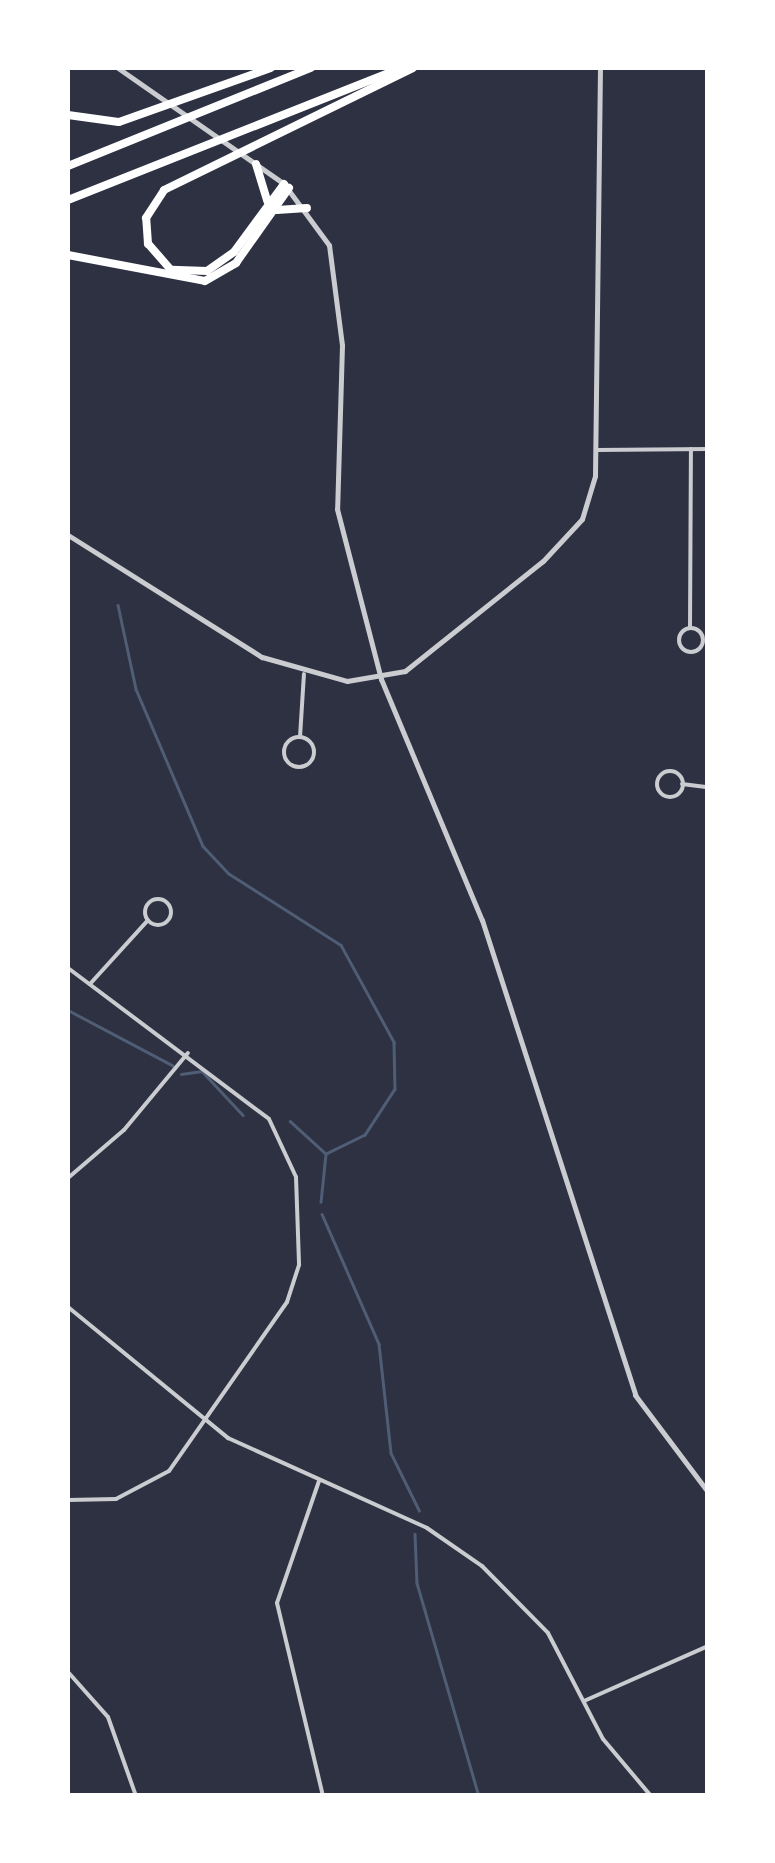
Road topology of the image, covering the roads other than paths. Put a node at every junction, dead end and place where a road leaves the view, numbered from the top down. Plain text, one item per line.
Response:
1 (118, 68) edge
2 (270, 68) edge
3 (311, 68) edge
4 (402, 68) edge
5 (413, 68) edge
6 (600, 68) edge
7 (68, 115) edge
8 (256, 164) junction
9 (68, 166) edge
10 (286, 186) junction
11 (68, 200) edge
12 (307, 208) junction
13 (265, 215) junction
14 (68, 254) edge
15 (692, 449) junction
16 (708, 449) edge
17 (596, 450) junction
18 (68, 535) edge
19 (690, 628) junction
20 (304, 674) junction
21 (381, 680) junction
22 (300, 737) junction
23 (682, 784) junction
24 (708, 787) edge
25 (148, 920) junction
26 (68, 968) edge
27 (90, 984) junction
28 (188, 1053) junction
29 (68, 1178) edge
30 (68, 1307) edge
31 (204, 1423) junction
32 (318, 1481) junction
33 (708, 1492) edge
34 (68, 1500) edge
35 (708, 1646) edge
36 (68, 1672) edge
37 (584, 1701) junction
38 (136, 1796) edge
39 (323, 1796) edge
40 (651, 1796) edge

1 - 8 street
2 - 7 highway
3 - 9 highway
4 - 11 highway
5 - 13 highway
6 - 17 street
8 - 10 street
8 - 13 highway
10 - 12 street
10 - 13 highway
12 - 13 highway
12 - 21 street
13 - 14 highway
15 - 16 street
15 - 17 street
15 - 19 street
17 - 21 street
18 - 20 street
19 - 19 street
20 - 21 street
20 - 22 street
21 - 33 street
22 - 22 street
23 - 23 street
23 - 24 street
25 - 25 street
25 - 27 street
26 - 27 street
27 - 28 street
28 - 29 street
28 - 31 street
30 - 31 street
31 - 32 street
31 - 34 street
32 - 37 street
32 - 39 street
35 - 37 street
36 - 38 street
37 - 40 street

